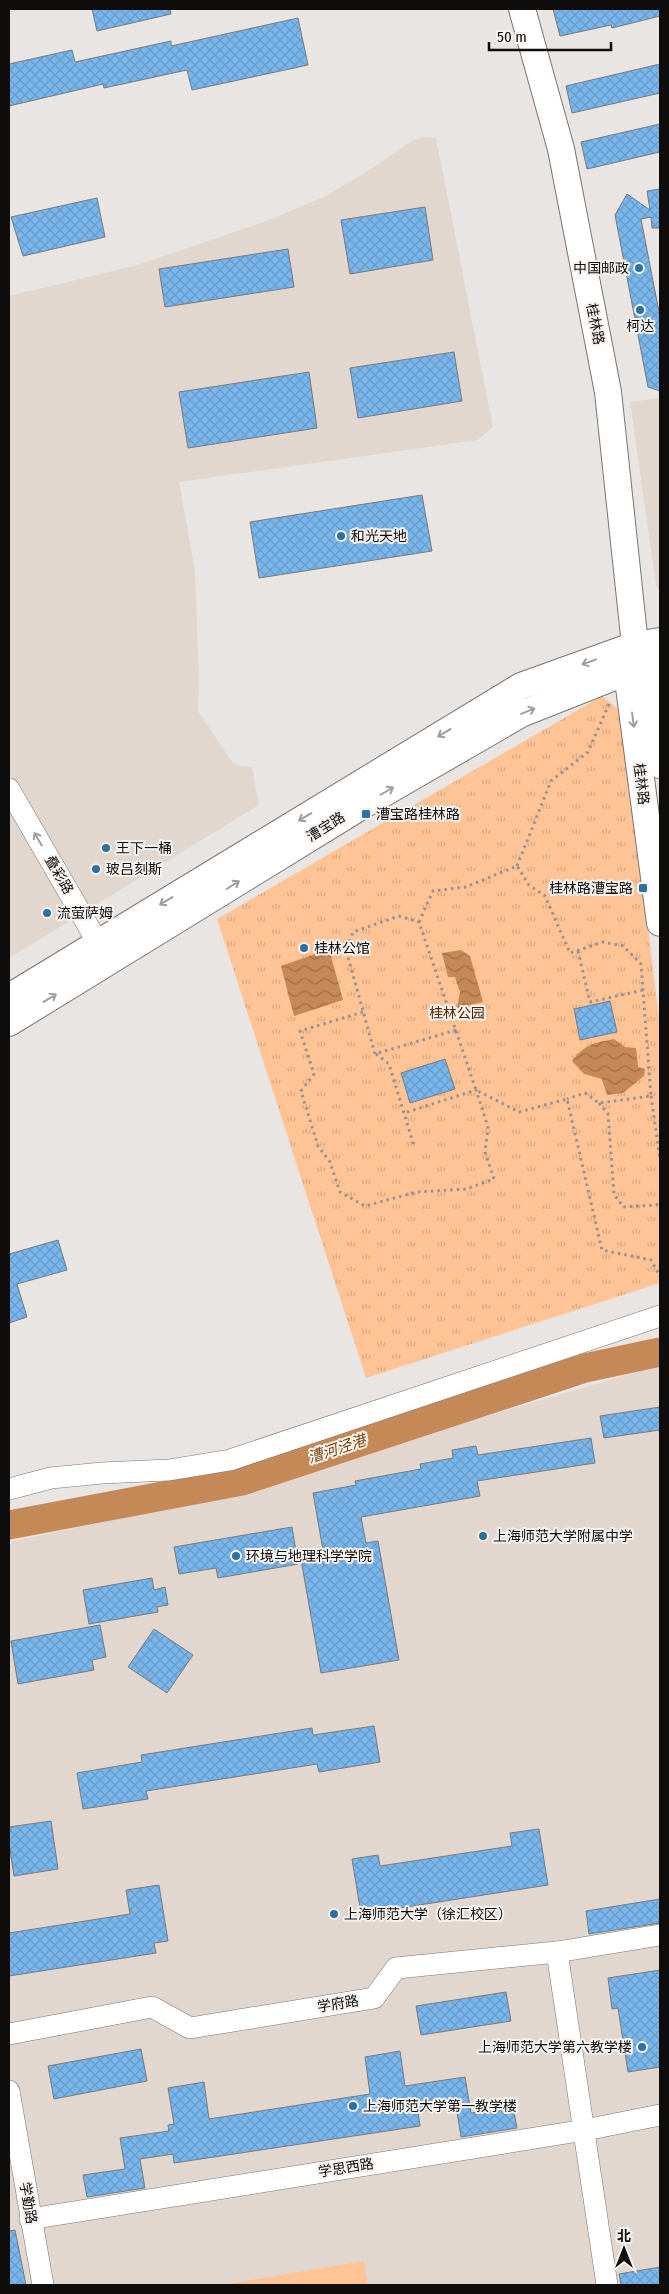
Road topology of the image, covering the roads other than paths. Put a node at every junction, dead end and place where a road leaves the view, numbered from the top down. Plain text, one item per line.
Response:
1 (522, 9) edge
2 (646, 658) edge
3 (660, 766) edge
4 (9, 789) edge
5 (660, 923) edge
6 (103, 952) junction
7 (9, 997) edge
8 (9, 1023) edge
9 (660, 1316) edge
10 (9, 1489) edge
11 (660, 1935) edge
12 (557, 1952) junction
13 (9, 2034) edge
14 (9, 2091) edge
15 (660, 2115) edge
16 (585, 2130) junction
17 (30, 2219) junction
18 (43, 2285) edge
19 (606, 2285) edge

1 - 2 main road, 桂林路
2 - 3 main road, 桂林路
2 -> 5 main road, 桂林路
2 - 6 main road, 漕宝路
6 -> 4 street, 叠彩路
6 - 7 main road, 漕宝路
8 -> 6 main road, 漕宝路
9 - 10 street
11 - 12 street, 学府路
12 - 13 street, 学府路
12 - 16 street
14 - 17 street, 学勤路
15 - 16 street, 学思西路
16 - 17 street, 学思西路
16 - 19 street
17 - 18 street, 学勤路

